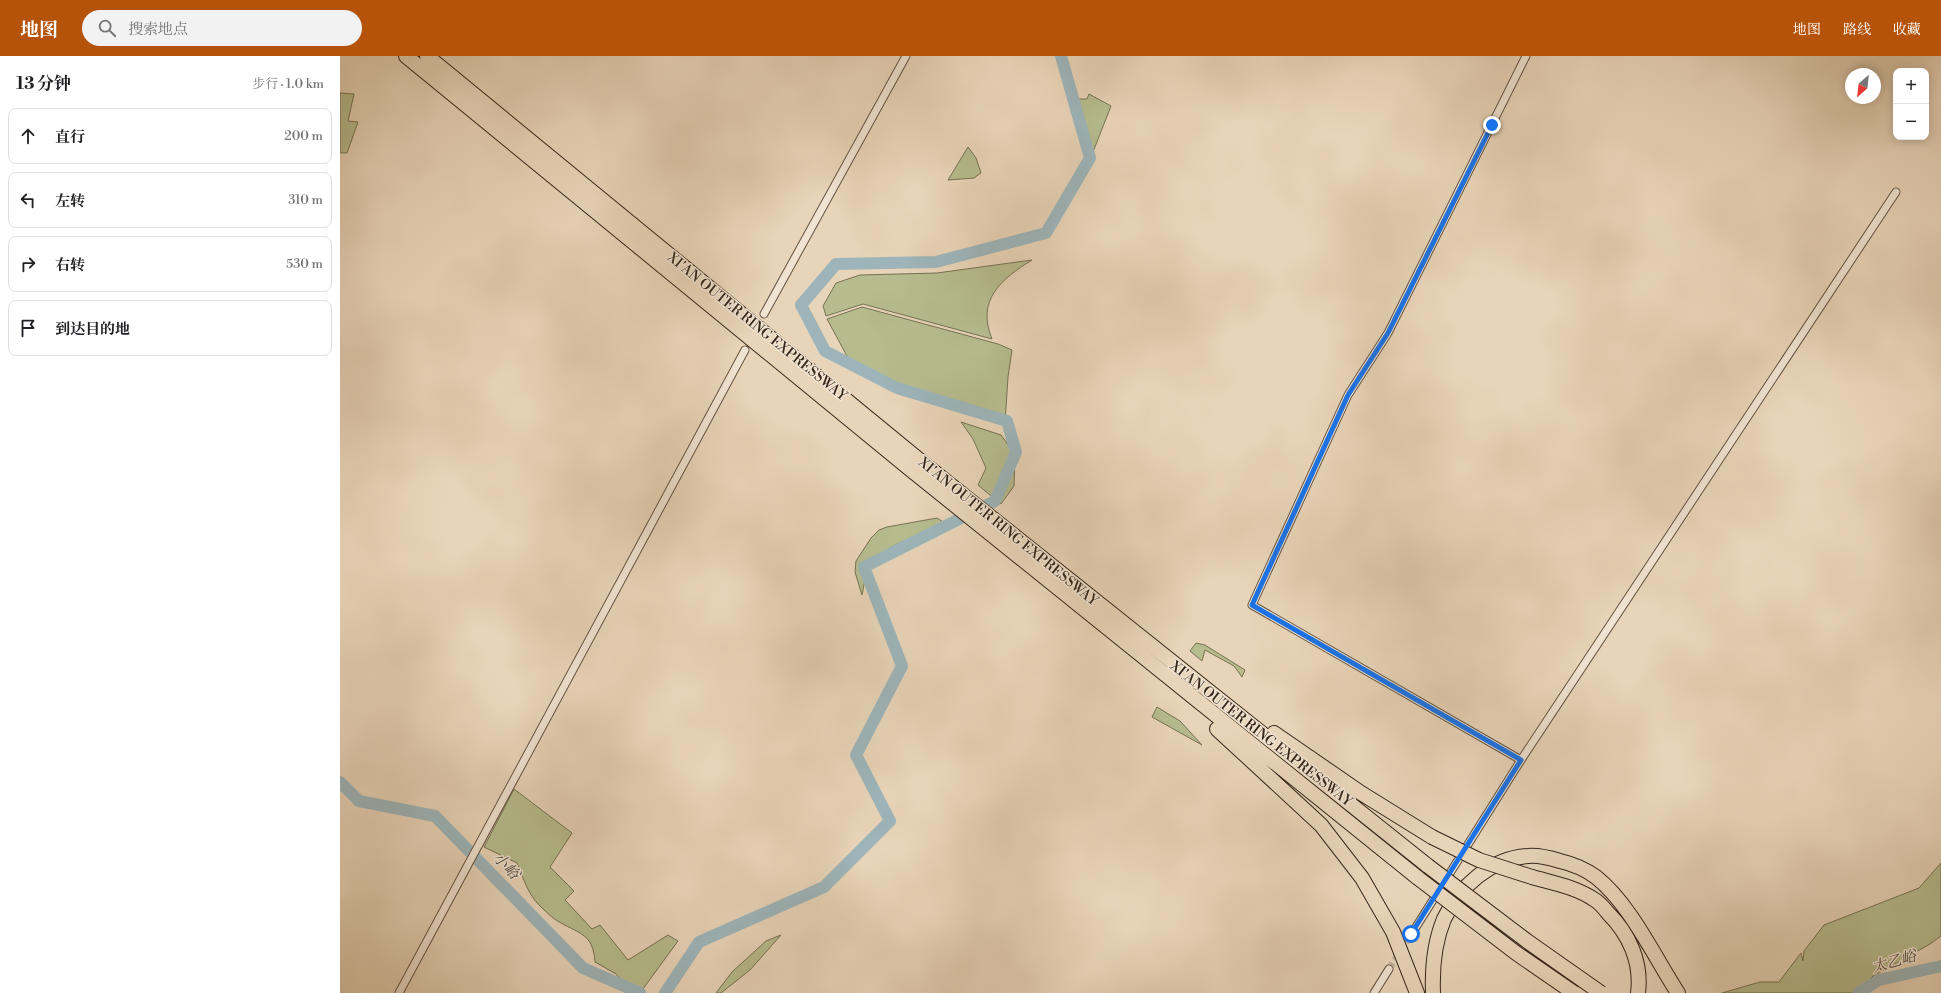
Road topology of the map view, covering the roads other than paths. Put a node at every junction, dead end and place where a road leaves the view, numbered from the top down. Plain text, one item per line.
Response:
1 (406, 56) edge
2 (427, 56) edge
3 (906, 56) edge
4 (1526, 56) edge
5 (1896, 192) dead end
6 (764, 314) dead end
7 (744, 350) dead end
8 (950, 493) junction
9 (1018, 548) junction
10 (1116, 618) junction
11 (1104, 626) junction
12 (1521, 760) junction
13 (1411, 934) tunnel mouth
14 (1388, 970) tunnel mouth
15 (399, 993) edge
16 (1374, 993) edge
17 (1417, 993) edge
18 (1433, 993) edge
19 (1574, 993) edge
20 (1601, 993) edge
21 (1638, 993) edge
22 (1678, 993) edge

1 - 8 highway, XI'AN OUTER RING EXPRESSWAY
2 - 8 highway, XI'AN OUTER RING EXPRESSWAY
3 - 6 street
4 - 12 street
5 - 12 street
7 - 15 street
8 - 9 highway, XI'AN OUTER RING EXPRESSWAY
9 - 10 highway, XI'AN OUTER RING EXPRESSWAY
9 - 11 highway, XI'AN OUTER RING EXPRESSWAY
10 - 20 highway, XI'AN OUTER RING EXPRESSWAY, bridge
10 - 21 highway, bridge
11 - 17 highway
11 - 19 highway, XI'AN OUTER RING EXPRESSWAY, bridge
12 - 13 street
14 - 16 street
18 - 22 highway

